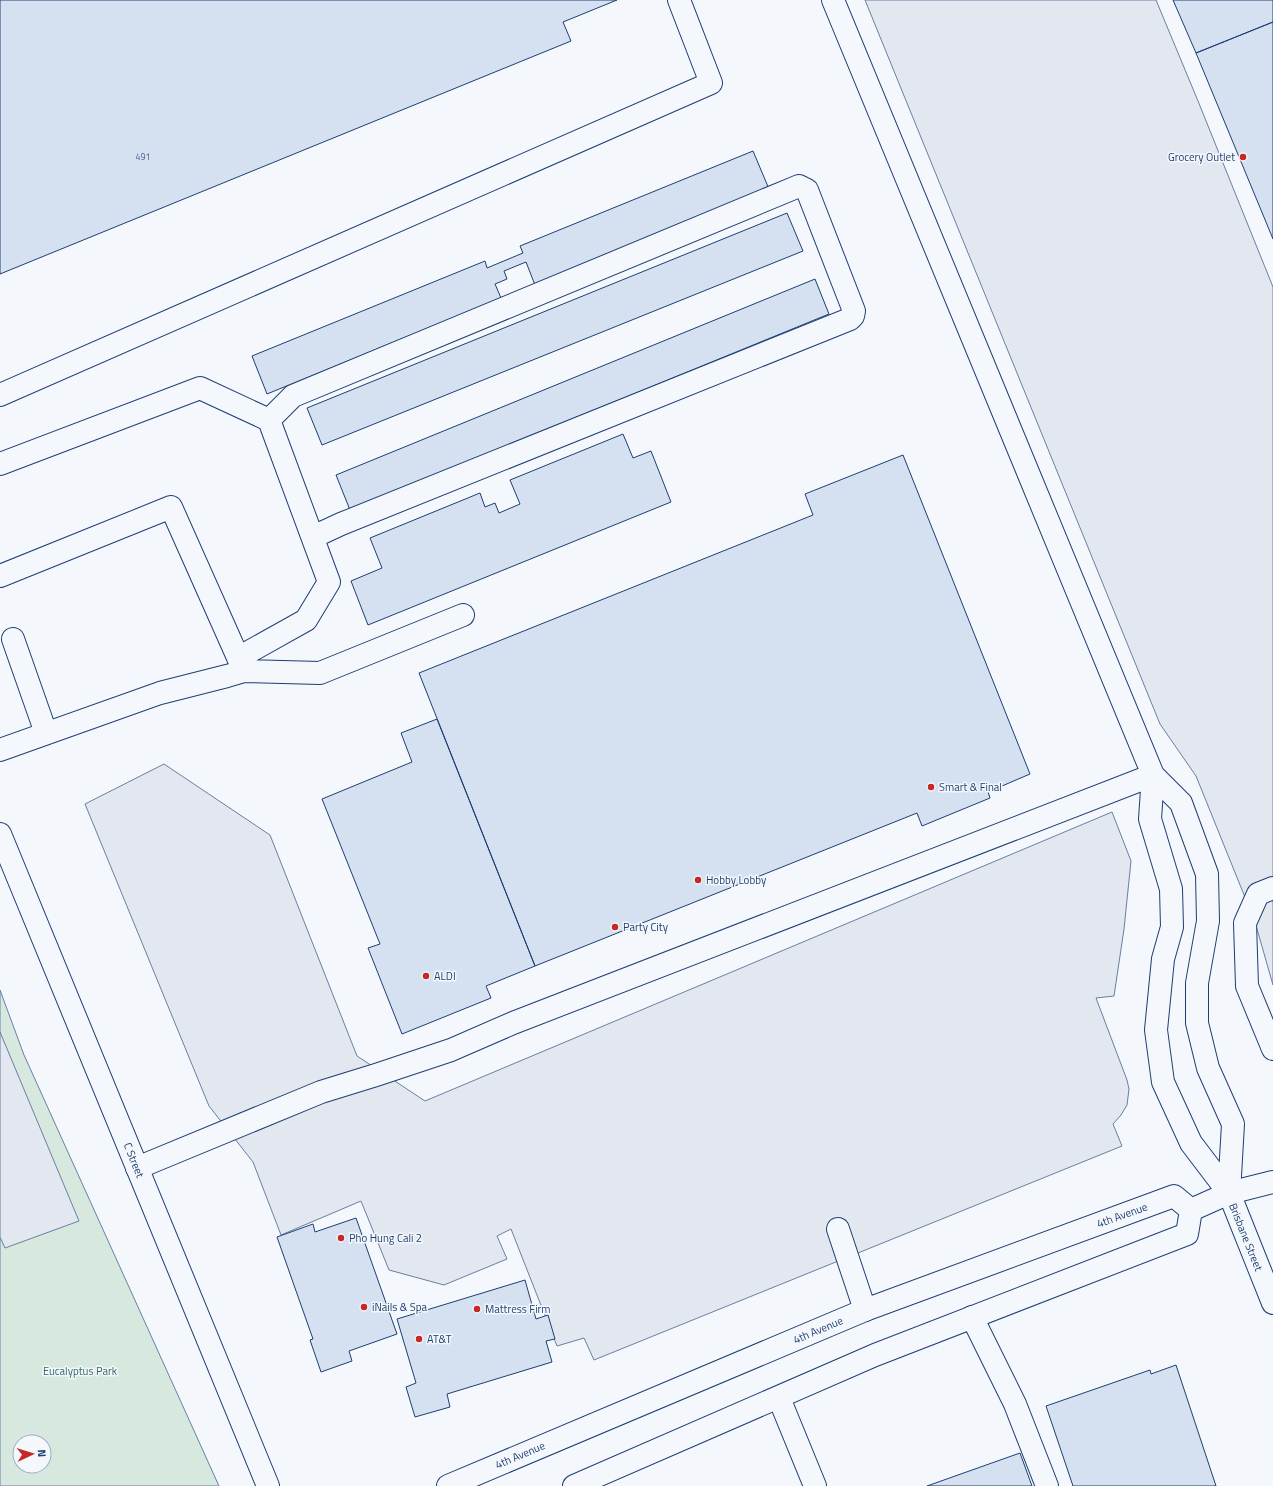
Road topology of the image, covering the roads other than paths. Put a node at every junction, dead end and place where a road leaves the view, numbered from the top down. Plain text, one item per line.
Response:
1 (679, 0) edge
2 (833, 0) edge
3 (0, 395) edge
4 (269, 420) junction
5 (0, 464) edge
6 (313, 537) junction
7 (0, 576) edge
8 (462, 615) dead end
9 (13, 639) dead end
10 (241, 664) junction
11 (46, 733) junction
12 (0, 750) edge
13 (1153, 775) junction
14 (0, 834) edge
15 (1273, 888) edge
16 (1273, 1049) edge
17 (137, 1168) junction
18 (1273, 1182) edge
19 (1229, 1194) junction
20 (1191, 1210) junction
21 (838, 1229) dead end
22 (1273, 1303) edge
23 (865, 1310) junction
24 (972, 1317) junction
25 (779, 1398) junction
26 (585, 1484) edge
27 (268, 1486) edge
28 (448, 1486) edge
29 (815, 1486) edge
30 (1048, 1486) edge

1 - 3 main road
2 - 13 main road
4 - 5 main road
4 - 6 main road
4 - 6 main road
6 - 10 main road
7 - 10 main road
8 - 10 main road
9 - 11 main road
10 - 11 main road
11 - 12 main road
13 - 17 main road
13 - 19 main road
13 - 19 main road
14 - 17 main road, C Street
15 - 16 main road
17 - 27 main road, C Street
18 - 19 main road
19 - 20 main road
19 - 22 main road, Brisbane Street
20 - 23 main road, 4th Avenue
20 - 24 main road
21 - 23 main road
23 - 28 main road, 4th Avenue
24 - 25 main road
24 - 30 main road
25 - 26 main road
25 - 29 main road

